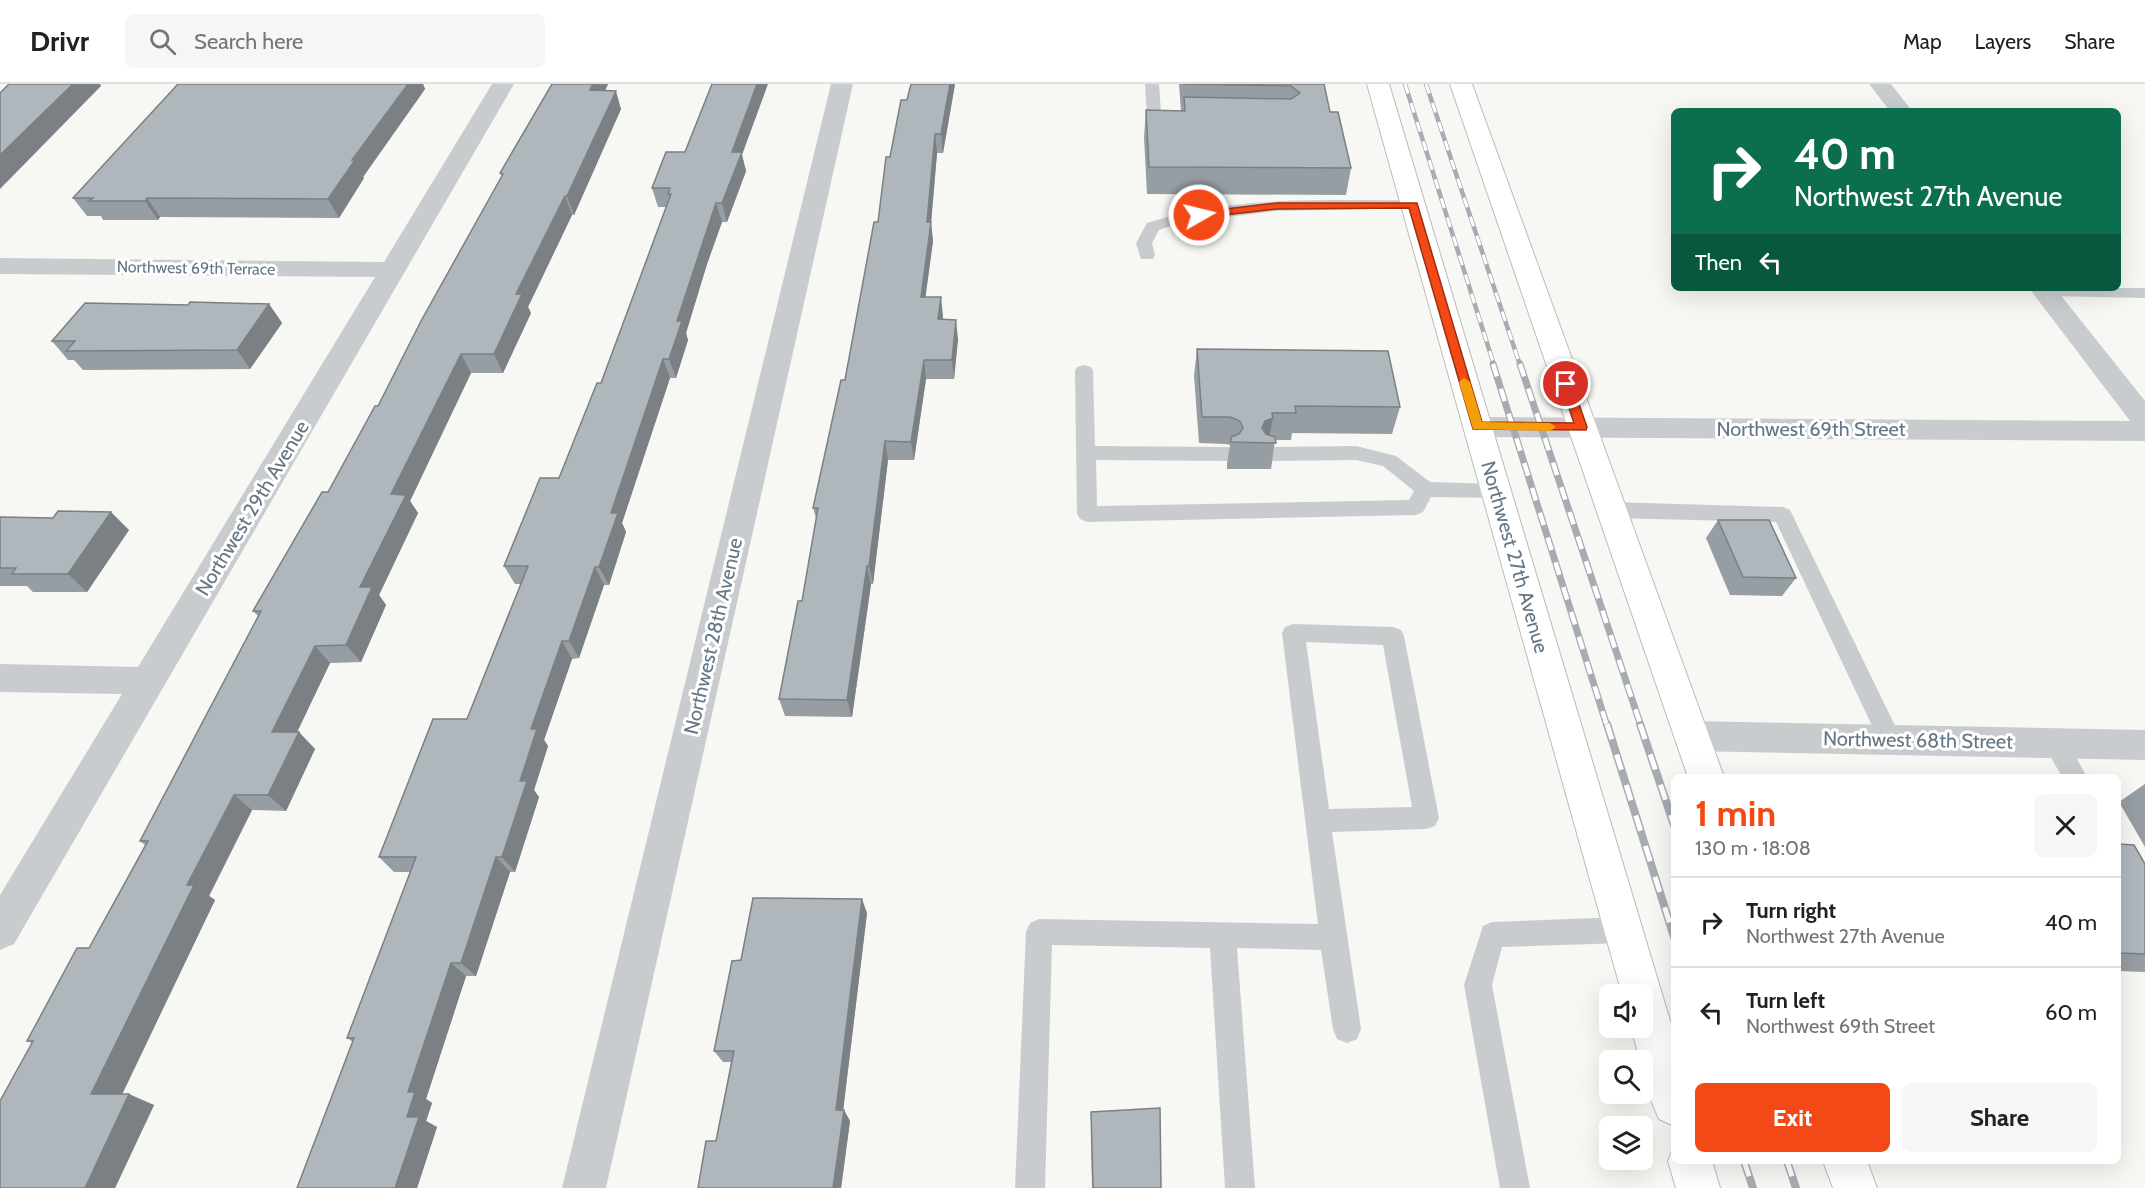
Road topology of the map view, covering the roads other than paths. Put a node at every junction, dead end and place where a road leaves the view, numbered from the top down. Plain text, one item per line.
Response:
1 (503, 84) edge
2 (842, 84) edge
3 (1152, 84) edge
4 (1378, 84) edge
5 (1461, 84) edge
6 (1880, 84) edge
7 (1899, 108) edge
8 (1187, 117) edge
9 (1413, 205) junction
10 (1147, 255) dead end
11 (0, 266) edge
12 (393, 270) junction
13 (2044, 291) edge
14 (2077, 291) edge
15 (2145, 293) edge
16 (1084, 371) dead end
17 (2145, 420) edge
18 (1477, 426) junction
19 (1581, 427) junction
20 (2145, 431) edge
21 (1085, 453) junction
22 (1227, 454) dead end
23 (1269, 454) edge
24 (1425, 489) junction
25 (1496, 491) junction
26 (1611, 510) junction
27 (0, 678) edge
28 (149, 681) junction
29 (1691, 736) junction
30 (1890, 740) junction
31 (2055, 743) junction
32 (2145, 744) edge
33 (1705, 774) edge
34 (2073, 774) edge
35 (1318, 821) junction
36 (1623, 930) junction
37 (0, 931) edge
38 (1223, 934) junction
39 (1333, 937) junction
40 (1639, 984) edge
41 (1347, 1029) dead end
42 (1653, 1032) edge
43 (1671, 1094) edge
44 (1691, 1164) edge
45 (1846, 1164) edge
46 (584, 1188) edge
47 (1030, 1188) edge
48 (1240, 1188) edge
49 (1515, 1188) edge
50 (1698, 1188) edge
51 (1855, 1188) edge

1 - 12 street, Northwest 29th Avenue
2 - 46 street, Northwest 28th Avenue
3 - 8 lane
4 - 9 main road, Northwest 27th Avenue
5 - 19 main road
6 - 7 street
9 - 10 lane
9 - 18 main road, Northwest 27th Avenue
11 - 12 street, Northwest 69th Terrace
12 - 28 street, Northwest 29th Avenue
13 - 17 street
14 - 15 lane
16 - 21 lane
18 - 19 street, Northwest 69th Street
18 - 25 main road, Northwest 27th Avenue
19 - 20 street, Northwest 69th Street
19 - 26 main road
21 - 22 lane
21 - 24 lane
23 - 24 lane
24 - 25 lane
25 - 36 main road, Northwest 27th Avenue
26 - 29 main road
26 - 30 lane
27 - 28 street
28 - 37 street, Northwest 29th Avenue
29 - 30 street, Northwest 68th Street
29 - 33 main road
30 - 31 street, Northwest 68th Street
31 - 32 street, Northwest 68th Street
31 - 34 lane
35 - 35 lane
35 - 39 lane
36 - 40 main road, Northwest 27th Avenue
36 - 49 lane
38 - 39 lane
38 - 47 lane
38 - 48 lane
39 - 41 lane
42 - 43 main road, Northwest 27th Avenue
44 - 50 main road
45 - 51 main road

